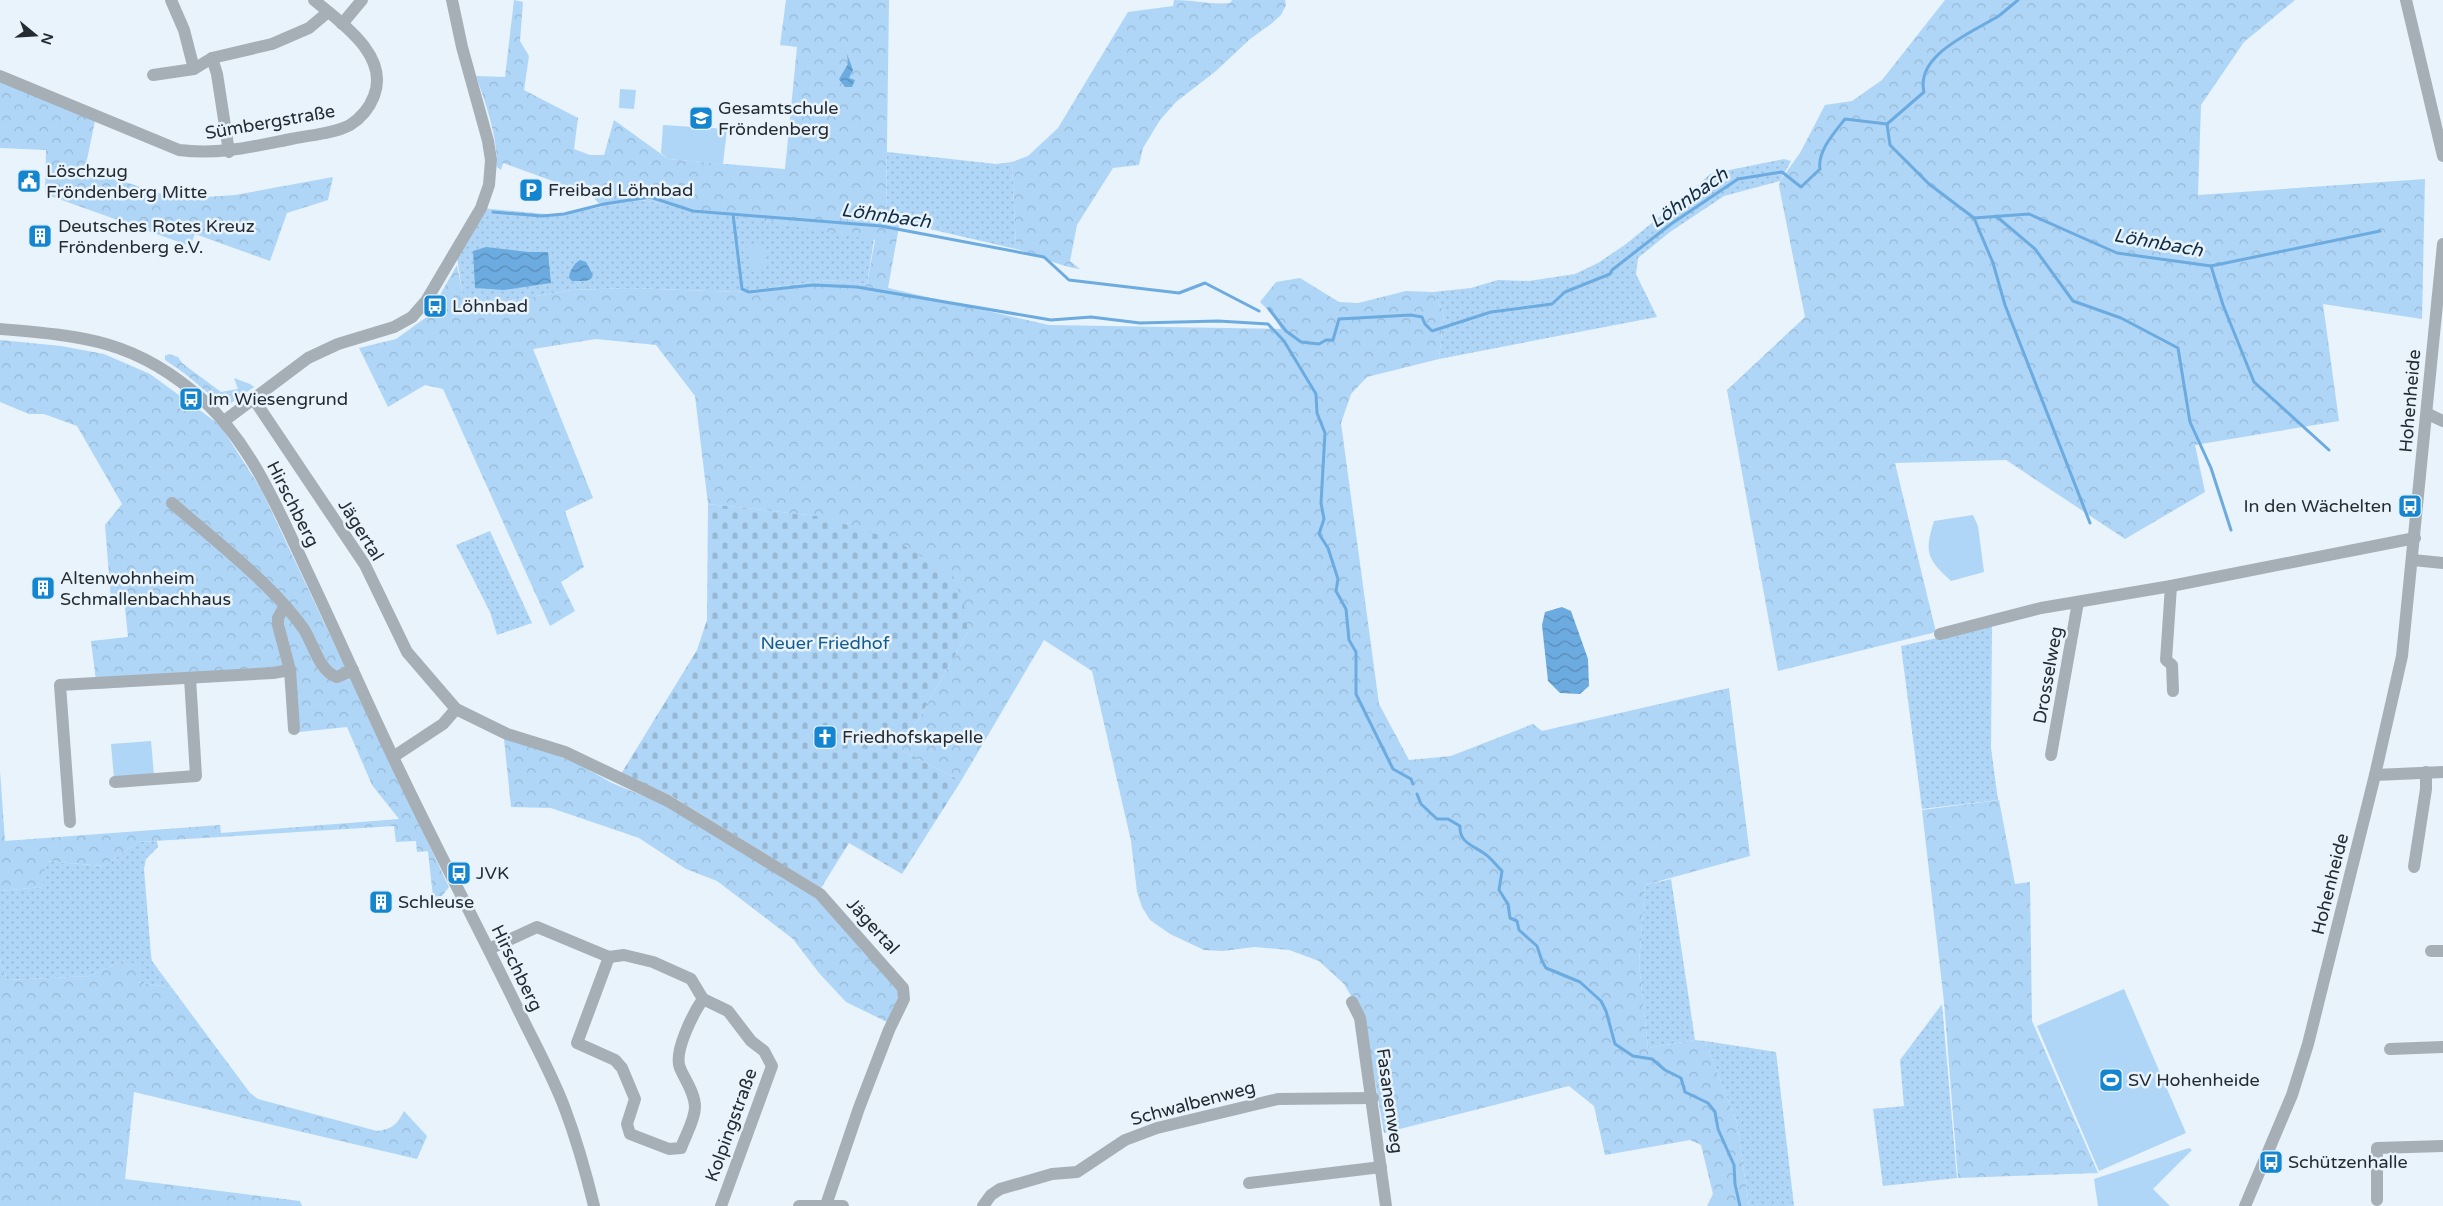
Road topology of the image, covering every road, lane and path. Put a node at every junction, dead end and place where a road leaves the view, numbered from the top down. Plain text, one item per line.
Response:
1 (171, 0) edge
2 (314, 0) edge
3 (362, 0) edge
4 (452, 0) edge
5 (2406, 0) edge
6 (328, 12) junction
7 (342, 24) junction
8 (212, 58) junction
9 (194, 69) junction
10 (0, 76) edge
11 (153, 76) dead end
12 (229, 152) junction
13 (2443, 156) edge
14 (2443, 244) edge
15 (0, 329) edge
16 (253, 398) junction
17 (2428, 414) junction
18 (224, 421) junction
19 (2443, 421) edge
20 (172, 503) dead end
21 (2415, 538) junction
22 (2413, 560) junction
23 (2443, 563) edge
24 (2171, 586) junction
25 (2078, 602) junction
26 (284, 607) junction
27 (1940, 634) dead end
28 (290, 670) junction
29 (354, 670) junction
30 (190, 678) junction
31 (2172, 691) dead end
32 (456, 709) junction
33 (294, 729) dead end
34 (2051, 755) dead end
35 (393, 757) junction
36 (2426, 772) junction
37 (2443, 772) edge
38 (2375, 775) junction
39 (115, 782) dead end
40 (70, 822) dead end
41 (2414, 866) dead end
42 (489, 949) junction
43 (609, 957) junction
44 (702, 999) junction
45 (1352, 1002) dead end
46 (2443, 1047) edge
47 (2390, 1049) dead end
48 (1373, 1098) junction
49 (2443, 1146) edge
50 (1381, 1167) junction
51 (1248, 1182) dead end
52 (2377, 1200) dead end
53 (826, 1204) junction
54 (594, 1206) edge
55 (721, 1206) edge
56 (799, 1206) edge
57 (843, 1206) edge
58 (983, 1206) edge
59 (1386, 1206) edge
60 (2245, 1206) edge

1 - 9 street
2 - 6 street, Sümbergstraße
3 - 7 street
4 - 16 street
5 - 13 street
6 - 7 street, Sümbergstraße
6 - 8 street
7 - 12 street, Sümbergstraße
8 - 9 street
8 - 12 street
9 - 11 street
10 - 12 street, Sümbergstraße
14 - 17 street, Hohenheide
15 - 18 street, Hirschberg
16 - 18 street
16 - 32 street, Jägertal
17 - 19 street
17 - 21 street, Hohenheide
18 - 29 street, Hirschberg
20 - 26 street
21 - 22 street, Hohenheide
21 - 24 street
22 - 23 street
22 - 38 street, Hohenheide
24 - 25 street
24 - 31 street
25 - 27 street
25 - 34 street, Drosselweg
26 - 28 street
26 - 29 street
28 - 30 street
28 - 33 street
29 - 35 street, Hirschberg
30 - 39 street
30 - 40 street
32 - 35 street
32 - 53 street, Jägertal
35 - 42 street, Hirschberg
36 - 37 street
36 - 38 street
36 - 41 street
38 - 60 street, Hohenheide
42 - 43 street
42 - 54 street, Hirschberg
43 - 44 street
43 - 44 street
44 - 55 street, Kolpingstraße
45 - 48 street, Fasanenweg
46 - 47 street
48 - 50 street, Fasanenweg
48 - 58 street, Schwalbenweg
49 - 52 street
50 - 51 street
50 - 59 street, Fasanenweg
53 - 56 street
53 - 57 street

